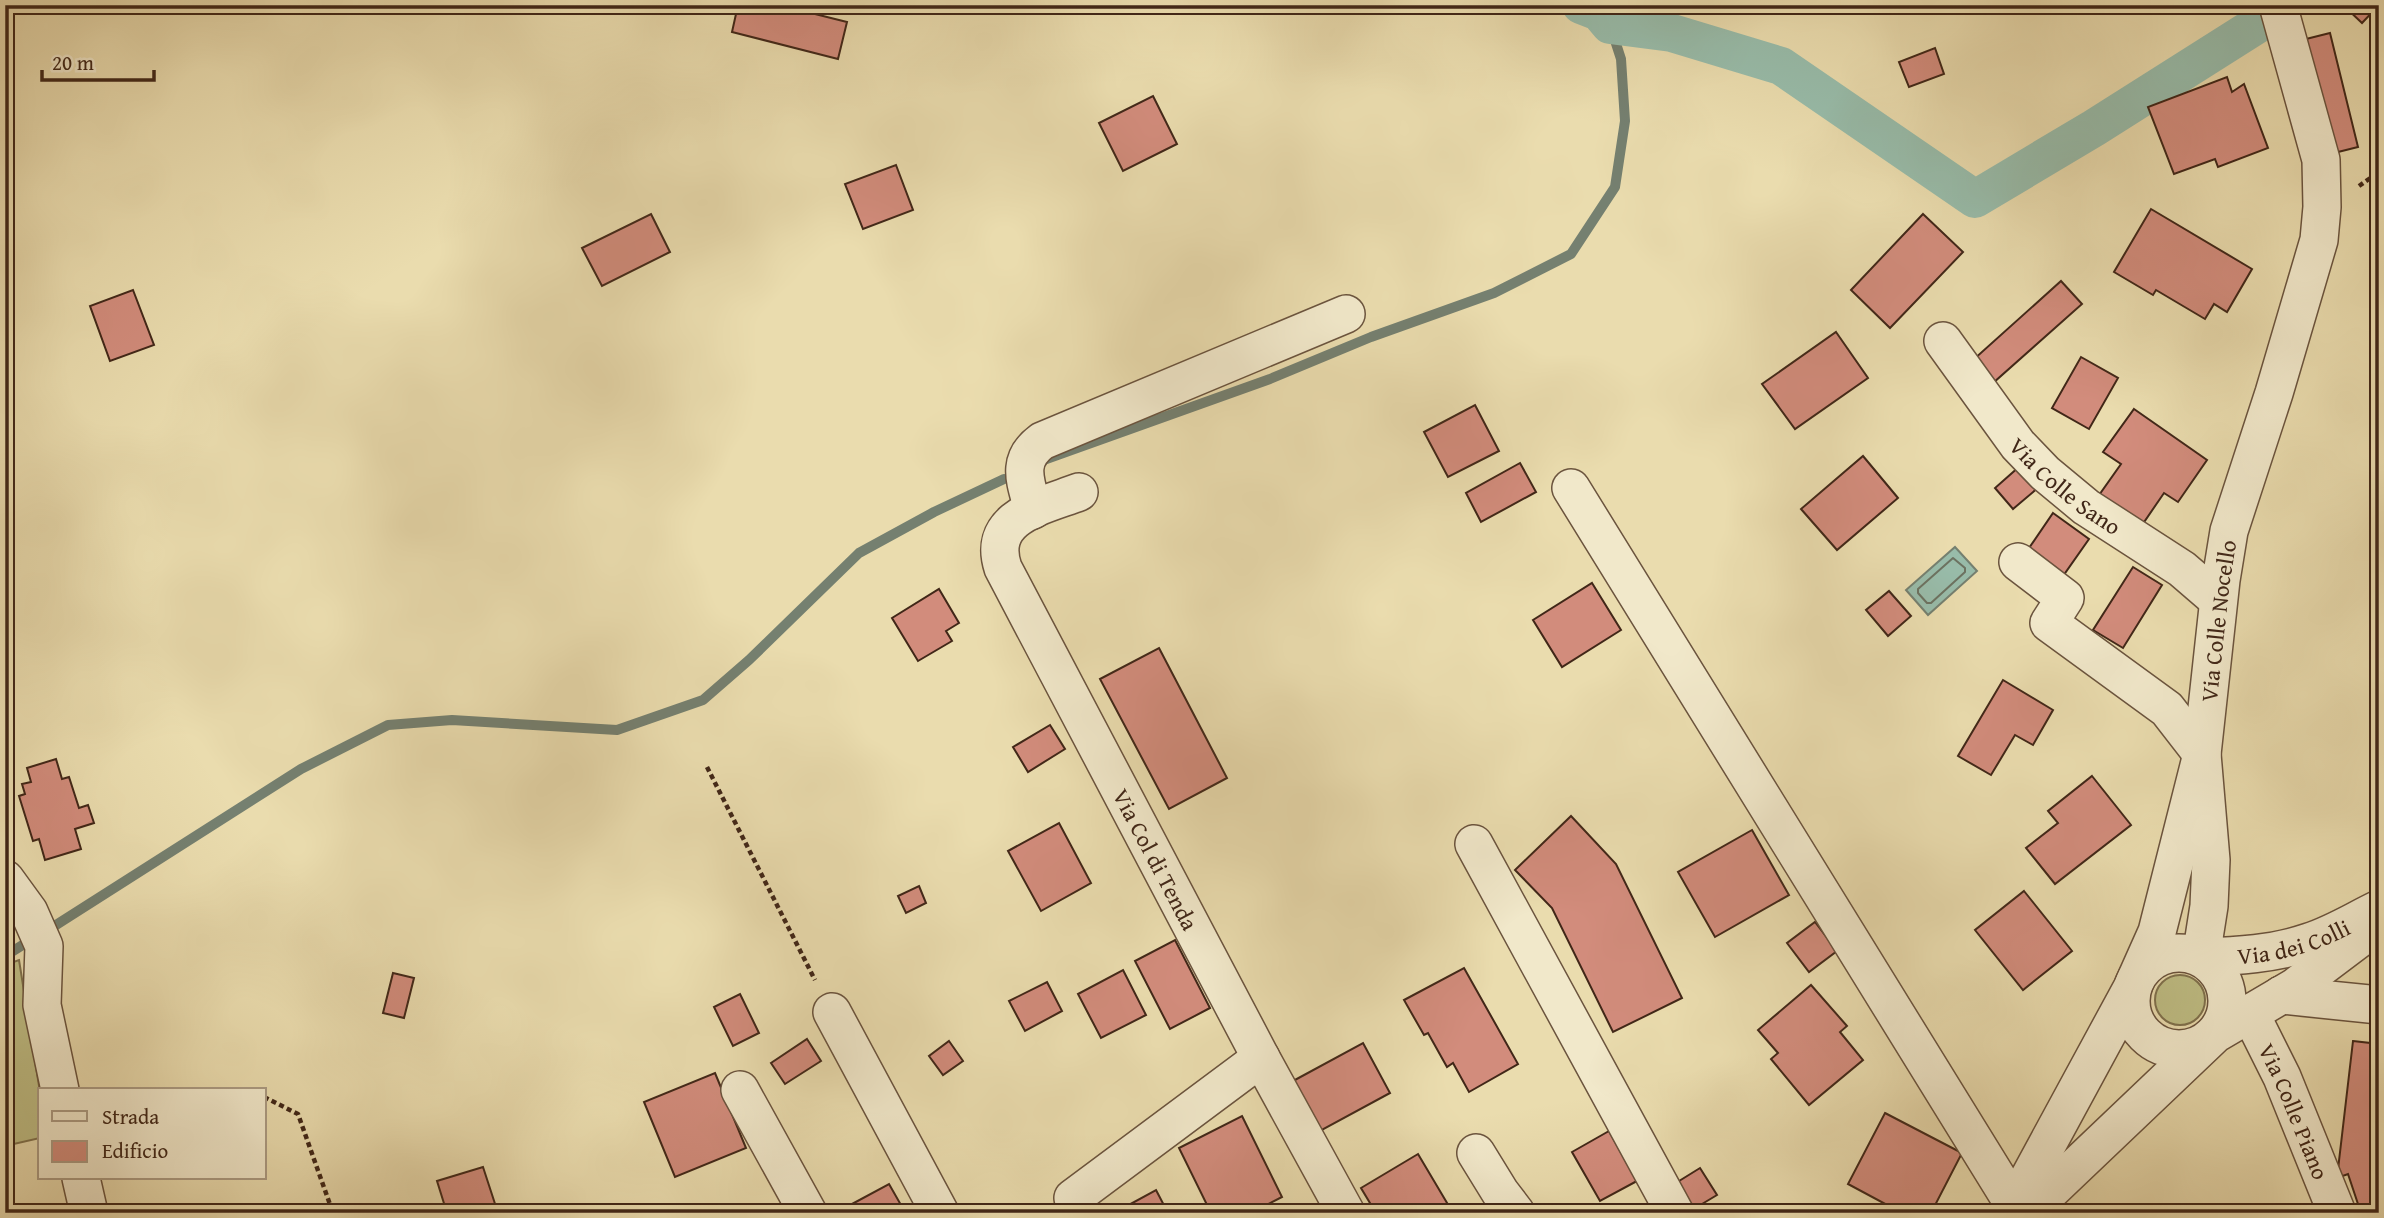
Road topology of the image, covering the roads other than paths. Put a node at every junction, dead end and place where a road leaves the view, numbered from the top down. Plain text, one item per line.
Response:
1 (2278, 5) edge
2 (1346, 314) dead end
3 (1943, 341) dead end
4 (1570, 488) dead end
5 (1079, 492) dead end
6 (1033, 510) junction
7 (2018, 562) dead end
8 (2218, 600) junction
9 (2202, 754) junction
10 (1475, 844) dead end
11 (5, 879) edge
12 (2379, 909) edge
13 (2379, 925) edge
14 (2201, 957) junction
15 (2132, 988) junction
16 (2265, 1004) junction
17 (2379, 1005) edge
18 (832, 1012) road end
19 (2215, 1034) junction
20 (1261, 1058) junction
21 (60, 1088) edge
22 (740, 1090) dead end
23 (1476, 1153) dead end
24 (81, 1180) edge
25 (1073, 1198) dead end
26 (2017, 1210) edge
27 (89, 1213) edge
28 (808, 1213) edge
29 (940, 1213) edge
30 (1346, 1213) edge
31 (1516, 1213) edge
32 (1675, 1213) edge
33 (2337, 1213) edge

1 - 8 street, Via Colle Nocello
2 - 6 street
3 - 8 street, Via Colle Sano
4 - 26 street
5 - 6 street, Via Col di Tenda
6 - 20 street, Via Col di Tenda
7 - 9 street
8 - 9 street, Via Colle Nocello
9 - 14 street
9 - 15 street, Via Colle Nocello
10 - 32 street
11 - 21 street
12 - 14 street, Via dei Colli
13 - 16 street
14 - 15 street
14 - 19 street
15 - 19 street
15 - 26 street, Via Colle Nocello
16 - 17 street
16 - 19 street
16 - 33 street, Via Colle Piano
18 - 29 street
19 - 26 street
20 - 25 street
20 - 30 street, Via Col di Tenda
22 - 28 street
23 - 31 street
24 - 27 street

